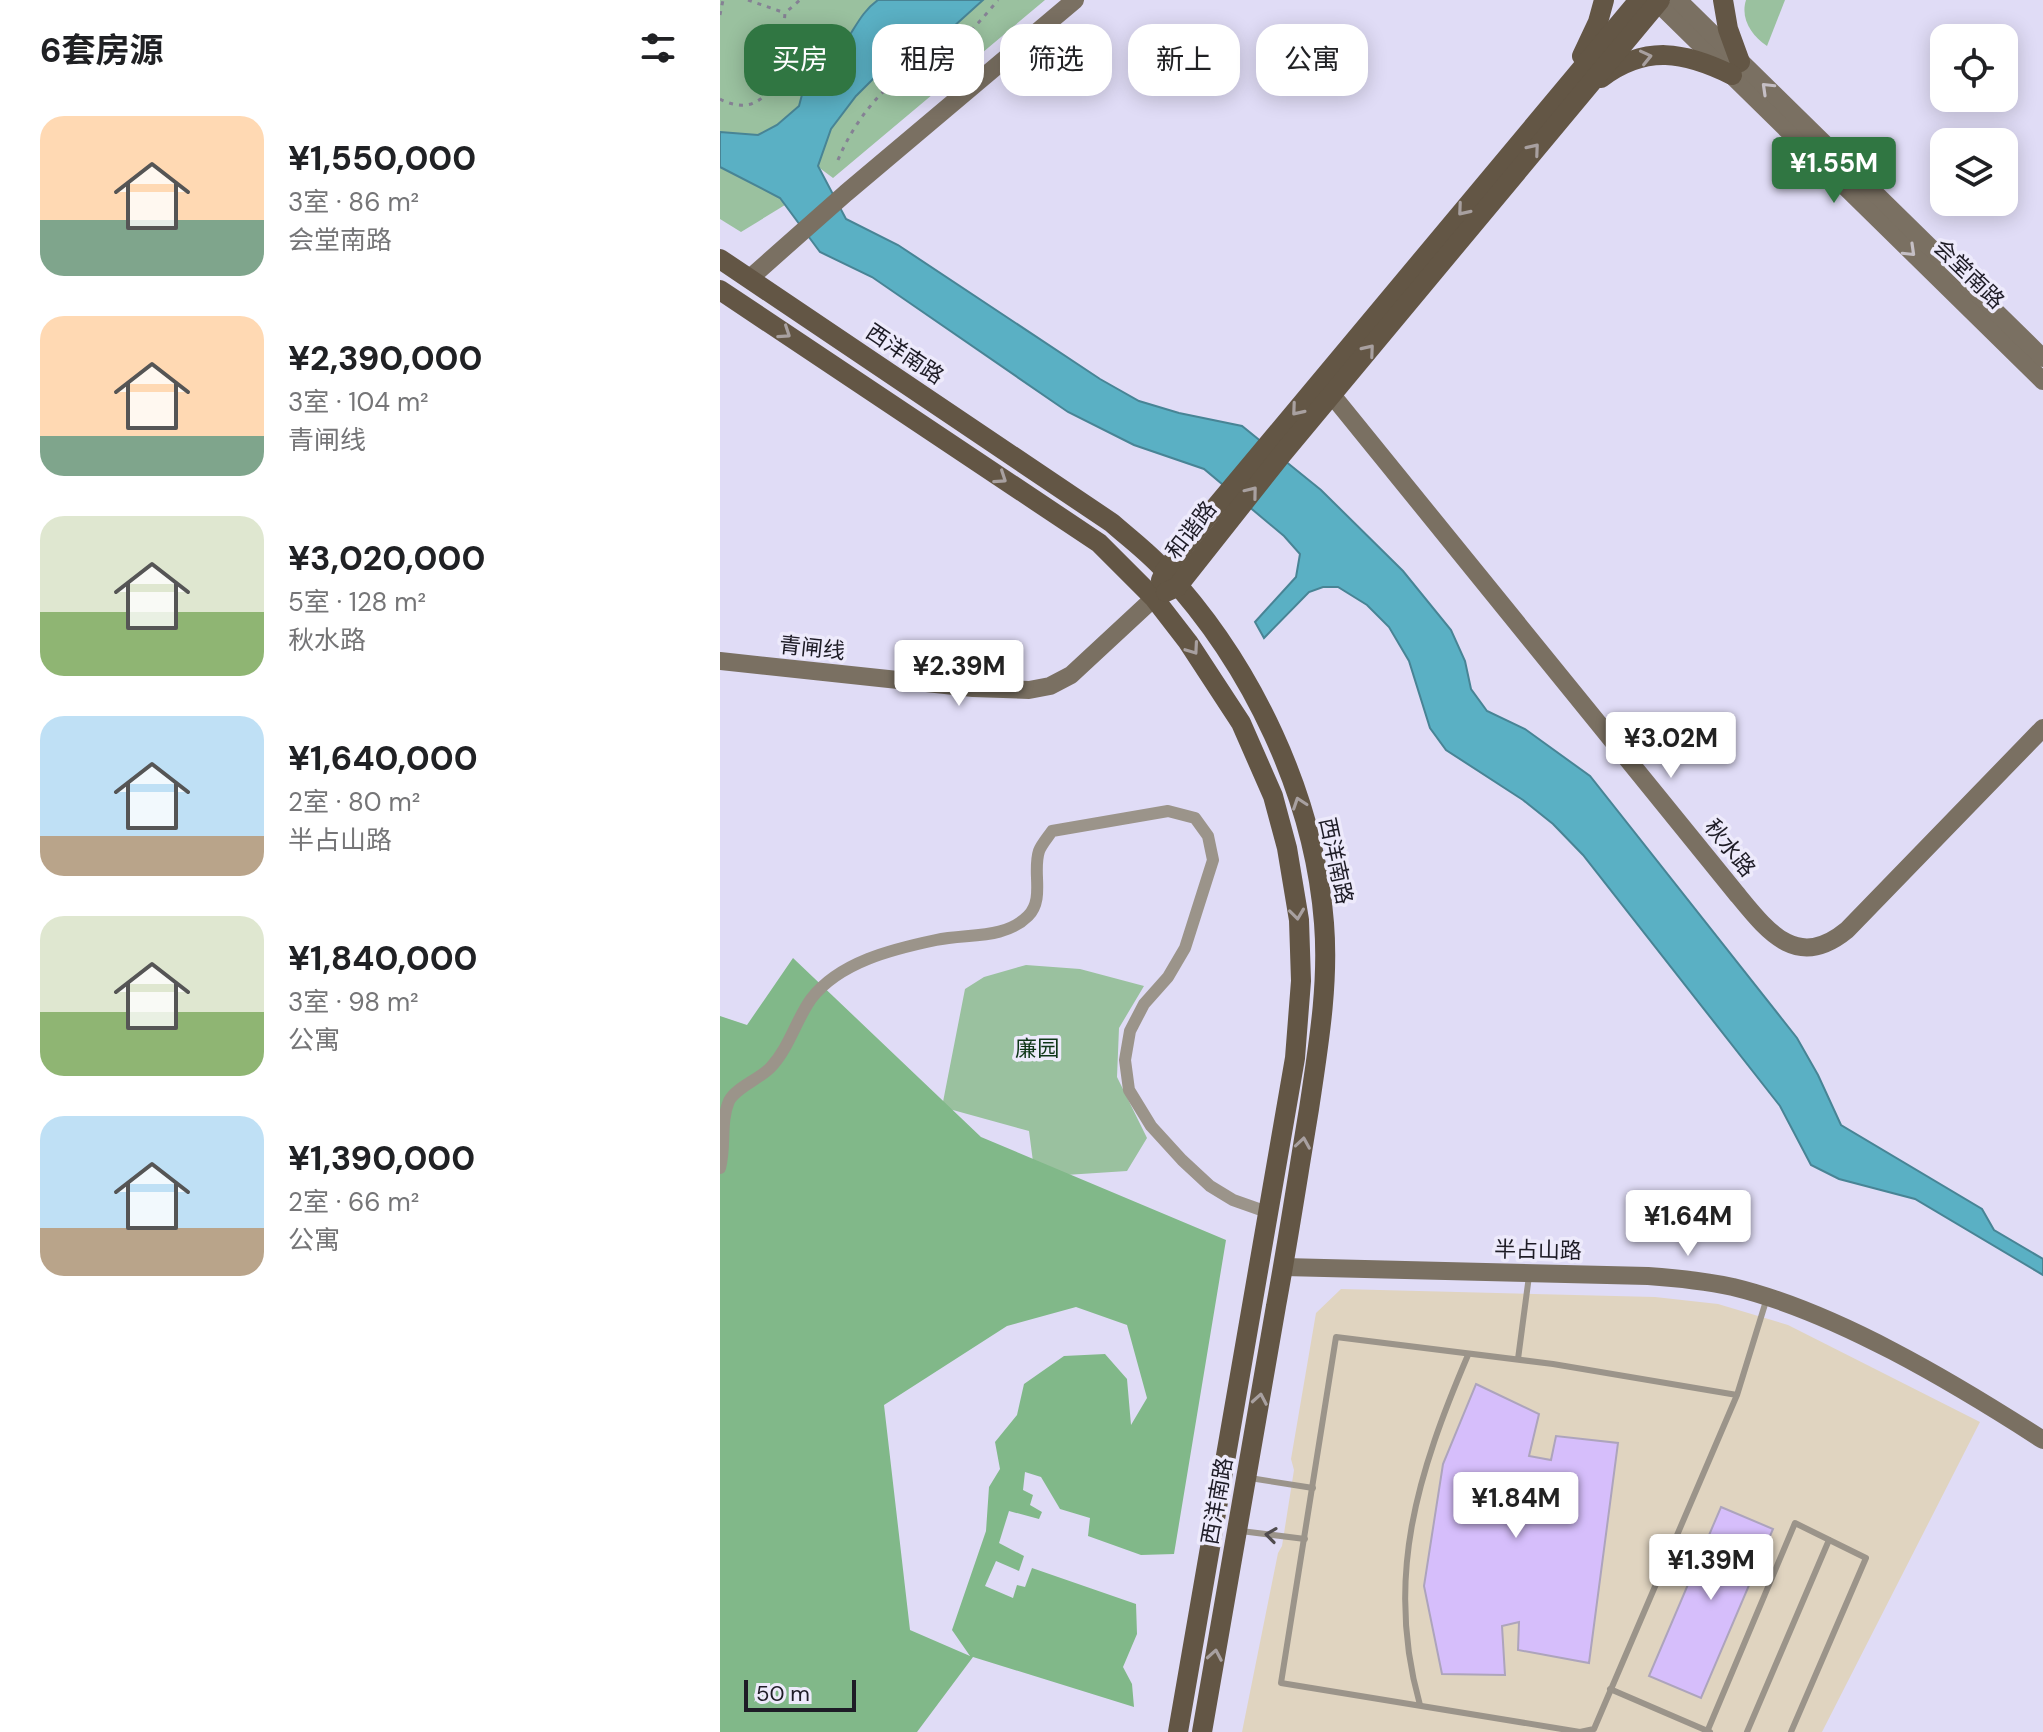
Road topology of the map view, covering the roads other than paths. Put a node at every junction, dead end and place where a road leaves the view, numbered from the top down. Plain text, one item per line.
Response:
1 (1075, 0) edge
2 (1604, 0) edge
3 (1678, 0) edge
4 (1723, 0) edge
5 (1653, 1) edge
6 (1736, 68) junction
7 (1571, 92) junction
8 (720, 259) edge
9 (750, 278) junction
10 (720, 290) edge
11 (2043, 358) edge
12 (2043, 381) edge
13 (1332, 395) junction
14 (1276, 448) junction
15 (1171, 579) junction
16 (1154, 598) junction
17 (720, 661) edge
18 (2043, 728) edge
19 (720, 1168) edge
20 (1267, 1212) junction
21 (1284, 1267) junction
22 (1529, 1275) junction
23 (1767, 1297) junction
24 (1468, 1355) junction
25 (1518, 1359) junction
26 (1737, 1395) junction
27 (2043, 1440) edge
28 (1245, 1478) junction
29 (1313, 1488) junction
30 (1237, 1530) junction
31 (1305, 1539) junction
32 (1829, 1540) junction
33 (1610, 1689) junction
34 (1420, 1705) junction
35 (1593, 1730) edge
36 (1178, 1732) edge
37 (1202, 1732) edge
38 (1708, 1732) edge
39 (1747, 1732) edge
40 (1791, 1732) edge

1 - 9 street
2 - 7 main road
3 - 6 street, 会堂南路
4 - 6 main road
5 - 6 street, 会堂南路
5 - 7 main road, 和谐路
7 -> 6 main road
11 -> 6 street, 会堂南路
6 -> 12 street, 会堂南路
13 -> 7 main road, 和谐路
7 -> 14 main road, 和谐路
8 - 9 main road, 西洋南路
9 - 15 main road, 西洋南路
10 -> 16 main road, 西洋南路
13 - 14 main road, 和谐路
13 - 18 street, 秋水路
14 - 15 main road, 和谐路
15 - 16 main road, 和谐路
21 -> 15 main road, 西洋南路
16 - 17 street, 青闸线
16 -> 20 main road, 西洋南路
19 - 20 street
20 - 36 main road, 西洋南路
21 - 22 street, 半占山路
28 -> 21 main road, 西洋南路
22 - 23 street, 半占山路
22 - 25 lane
23 - 26 lane
23 - 27 street, 半占山路
24 - 25 lane
24 - 29 lane
24 - 34 lane
25 - 26 lane
26 - 33 lane
28 - 29 lane
28 - 30 main road, 西洋南路
29 - 31 lane
31 -> 30 lane
37 -> 30 main road, 西洋南路
31 - 34 lane
32 - 38 lane
32 - 39 lane
32 - 40 lane
33 - 35 lane
33 - 38 lane
34 - 35 lane

